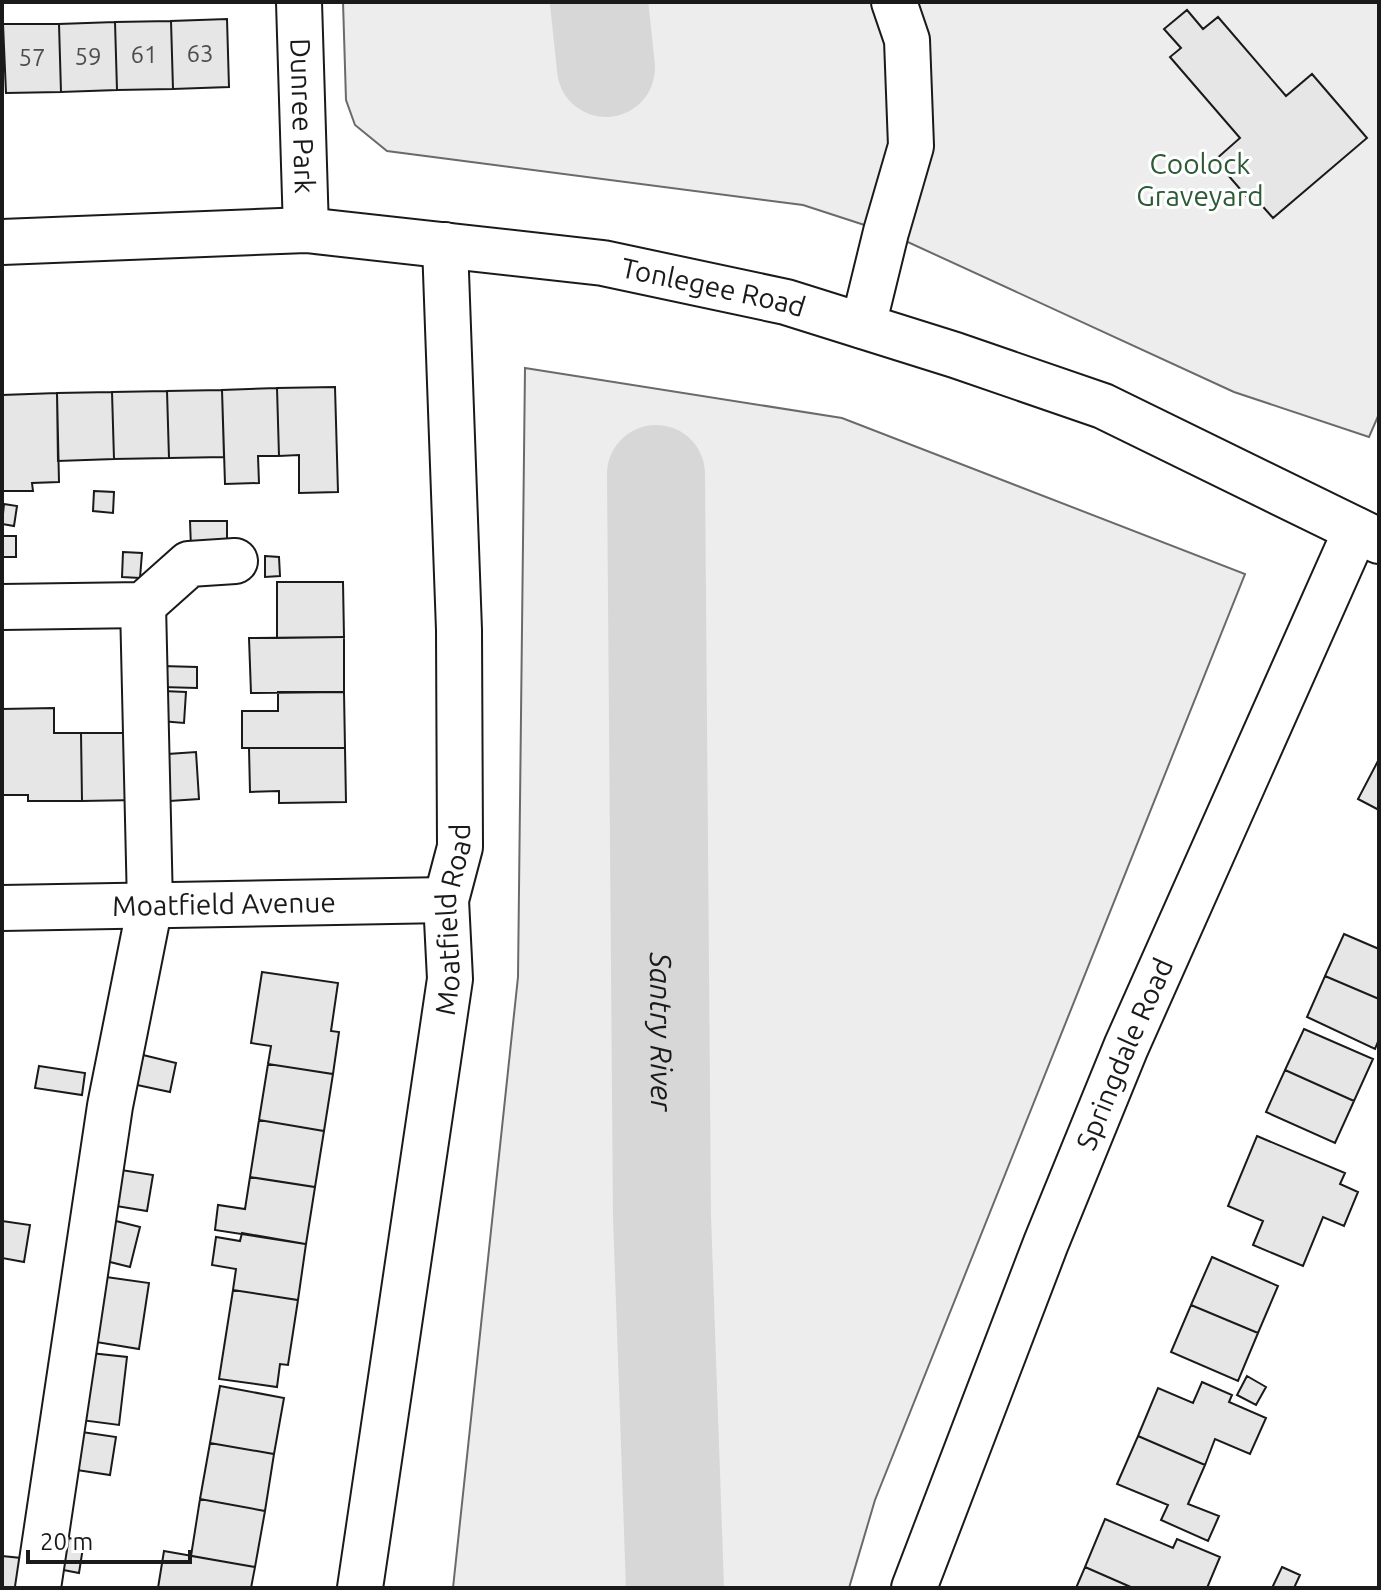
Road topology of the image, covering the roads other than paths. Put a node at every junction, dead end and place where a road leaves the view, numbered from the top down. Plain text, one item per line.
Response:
1 (299, 2) edge
2 (894, 2) edge
3 (306, 230) junction
4 (2, 242) edge
5 (445, 245) junction
6 (863, 326) junction
7 (1367, 536) edge
8 (235, 561) dead end
9 (143, 605) junction
10 (2, 607) edge
11 (446, 900) junction
12 (150, 905) junction
13 (2, 908) edge
14 (38, 1588) edge
15 (360, 1588) edge
16 (914, 1588) edge

1 - 3 street, Dunree Park
2 - 6 street
3 - 4 street, Tonlegee Road
3 - 5 street, Tonlegee Road
5 - 6 street, Tonlegee Road
5 - 11 street, Moatfield Road
6 - 7 street, Tonlegee Road
7 - 16 street, Springdale Road
8 - 9 street
9 - 10 street
9 - 12 street
11 - 12 street, Moatfield Avenue
11 - 15 street, Moatfield Road
12 - 13 street, Moatfield Avenue
12 - 14 street

